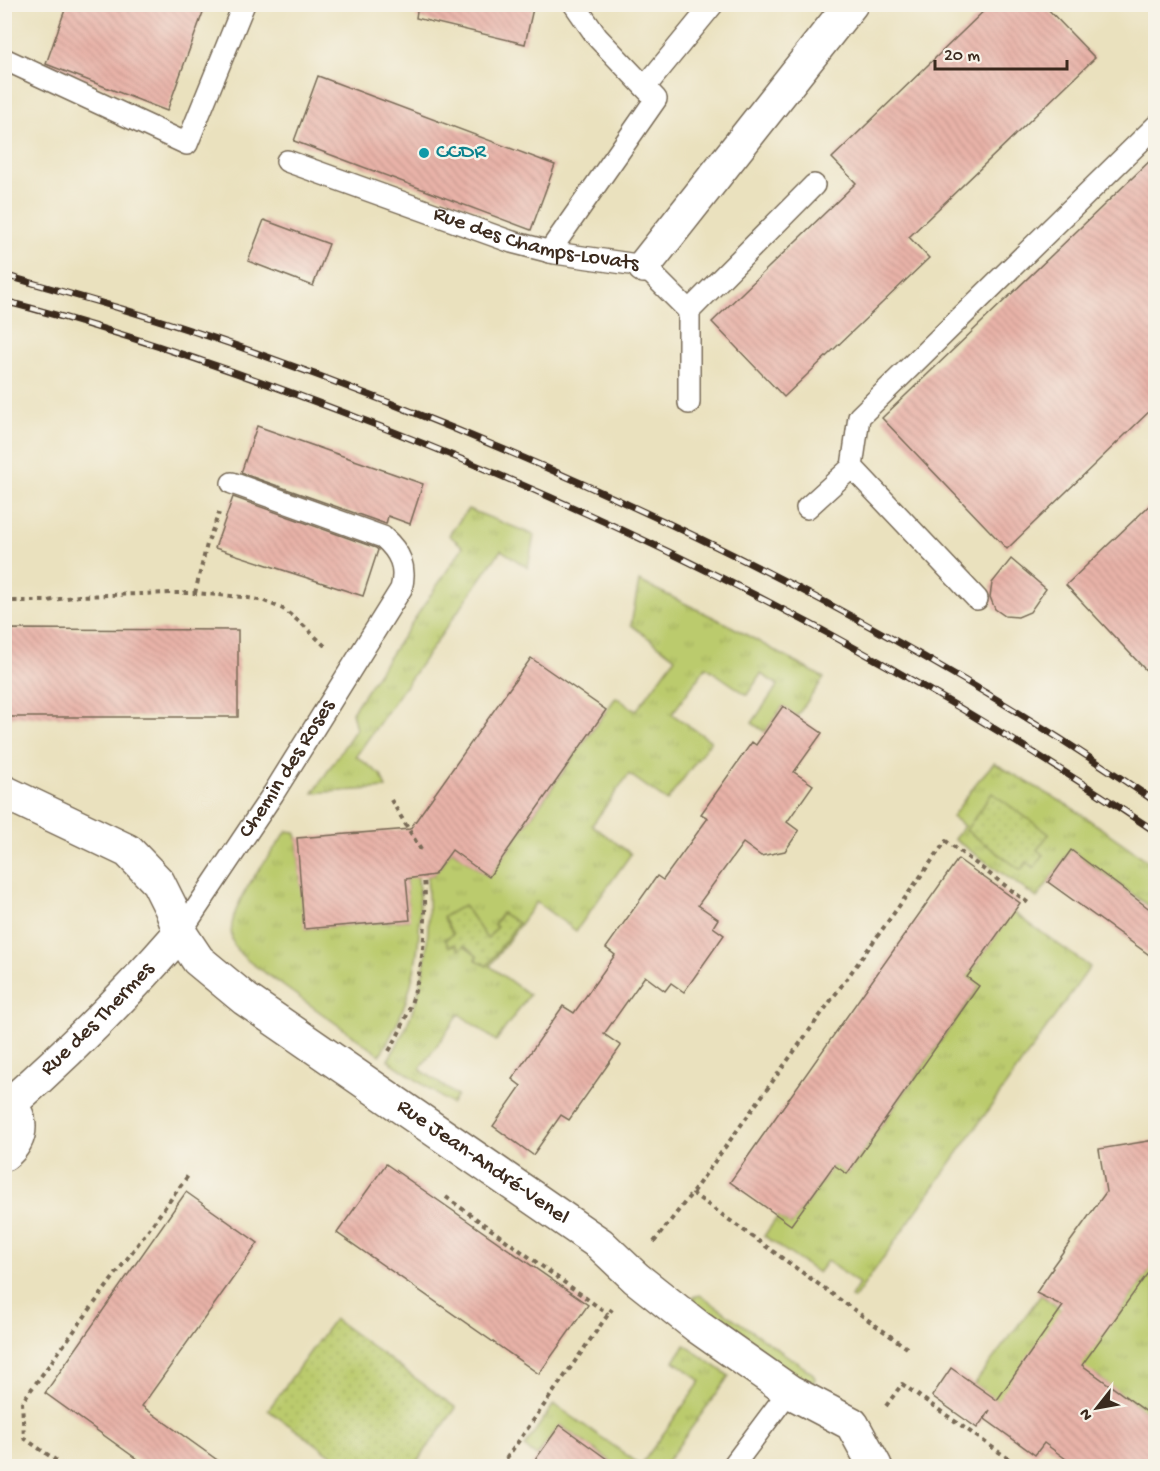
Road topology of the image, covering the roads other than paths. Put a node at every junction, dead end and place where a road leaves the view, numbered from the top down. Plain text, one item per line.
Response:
1 (244, 4) edge
2 (574, 4) edge
3 (713, 4) edge
4 (850, 4) edge
5 (4, 59) edge
6 (645, 87) junction
7 (1155, 126) edge
8 (287, 161) dead end
9 (814, 186) dead end
10 (549, 252) junction
11 (644, 266) junction
12 (689, 311) junction
13 (689, 403) dead end
14 (852, 467) junction
15 (232, 483) road end
16 (807, 508) dead end
17 (977, 599) dead end
18 (4, 792) edge
19 (180, 933) junction
20 (7, 1102) edge
21 (4, 1154) edge
22 (784, 1397) junction
23 (733, 1467) edge
24 (875, 1467) edge

1 - 5 lane
2 - 6 lane
3 - 6 lane
4 - 11 street, Rue des Champs-Lovats
6 - 10 lane
7 - 14 lane
8 - 10 lane, Rue des Champs-Lovats
9 - 12 lane
10 - 11 lane, Rue des Champs-Lovats
11 - 12 lane
12 - 13 lane
14 - 16 lane
14 - 17 lane
15 - 19 lane, Chemin des Roses
18 - 19 street
19 - 20 street, Rue des Thermes
19 - 22 street, Rue Jean-André-Venel
20 - 21 street
22 - 23 lane
22 - 24 street, Rue Jean-André-Venel

